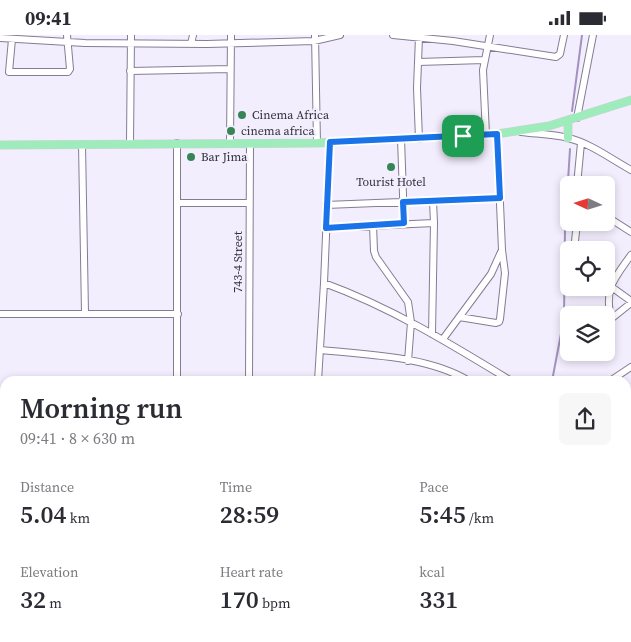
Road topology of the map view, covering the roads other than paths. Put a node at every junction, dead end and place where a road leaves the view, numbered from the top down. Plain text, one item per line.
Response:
1 (193, 35) edge
2 (231, 35) edge
3 (340, 35) edge
4 (393, 35) edge
5 (490, 35) edge
6 (564, 35) edge
7 (593, 35) edge
8 (419, 37) junction
9 (0, 38) edge
10 (16, 38) edge
11 (67, 38) edge
12 (314, 38) edge
13 (130, 39) edge
14 (231, 43) junction
15 (191, 44) junction
16 (487, 47) junction
17 (484, 60) junction
18 (418, 62) junction
19 (230, 69) junction
20 (130, 71) junction
21 (631, 100) edge
22 (577, 118) junction
23 (568, 121) junction
24 (519, 132) junction
25 (497, 134) junction
26 (486, 135) junction
27 (568, 138) junction
28 (401, 139) junction
29 (419, 139) junction
30 (330, 142) junction
31 (130, 143) junction
32 (178, 143) junction
33 (230, 143) junction
34 (250, 143) junction
35 (317, 143) junction
36 (581, 143) junction
37 (82, 144) junction
38 (0, 145) edge
39 (631, 170) edge
40 (578, 176) edge
41 (500, 198) junction
42 (433, 201) junction
43 (403, 202) junction
44 (178, 203) junction
45 (249, 203) junction
46 (326, 205) junction
47 (615, 222) edge
48 (404, 223) junction
49 (434, 223) junction
50 (373, 225) junction
51 (326, 228) junction
52 (631, 232) edge
53 (502, 250) junction
54 (631, 255) edge
55 (615, 275) edge
56 (324, 283) junction
57 (615, 289) edge
58 (631, 302) edge
59 (85, 313) junction
60 (178, 313) junction
61 (0, 314) edge
62 (615, 316) edge
63 (459, 317) junction
64 (410, 322) junction
65 (432, 334) junction
66 (443, 339) junction
67 (320, 349) junction
68 (408, 361) junction
69 (631, 367) edge
70 (177, 376) edge
71 (249, 376) edge
72 (318, 376) edge
73 (457, 376) edge
74 (503, 376) edge
75 (618, 376) edge

1 - 15 street
2 - 14 street
3 - 12 street
4 - 8 street
5 - 16 street
6 - 16 street
7 - 22 street
8 - 16 street
8 - 18 street
9 - 10 street
10 - 11 street
10 - 11 street
11 - 13 street
12 - 14 street
12 - 35 street
13 - 15 street
13 - 20 street
14 - 15 street
14 - 19 street
16 - 17 street
17 - 18 street
17 - 26 street
18 - 29 street
19 - 20 street
19 - 33 street
20 - 31 street
21 - 22 main road
22 - 23 main road
23 - 24 main road
23 - 27 main road
24 - 25 main road
24 - 27 street
25 - 26 main road
25 - 41 street
26 - 29 main road
27 - 36 street
28 - 29 main road
28 - 30 main road
28 - 43 street
30 - 35 main road
30 - 46 street
31 - 32 main road
31 - 37 main road
32 - 33 main road
32 - 44 street
33 - 34 main road
34 - 35 main road
34 - 45 street, 743-4 Street
36 - 39 street
36 - 40 street
37 - 38 main road
37 - 59 street
41 - 42 street
41 - 53 street
42 - 43 street
42 - 49 street
43 - 46 street
43 - 48 street
44 - 45 street
44 - 60 street
45 - 71 street, 743-4 Street
46 - 51 street
47 - 52 street
48 - 49 street
48 - 50 street
49 - 65 street
50 - 51 street
50 - 64 street
51 - 56 street
53 - 63 street
53 - 63 street
54 - 55 street
56 - 64 street
56 - 67 street
57 - 58 street
58 - 62 street
59 - 60 street
59 - 61 street
60 - 70 street
63 - 66 street
64 - 65 street
64 - 68 street
65 - 66 street
66 - 74 street
67 - 68 street
67 - 72 street
68 - 73 street
69 - 75 street

